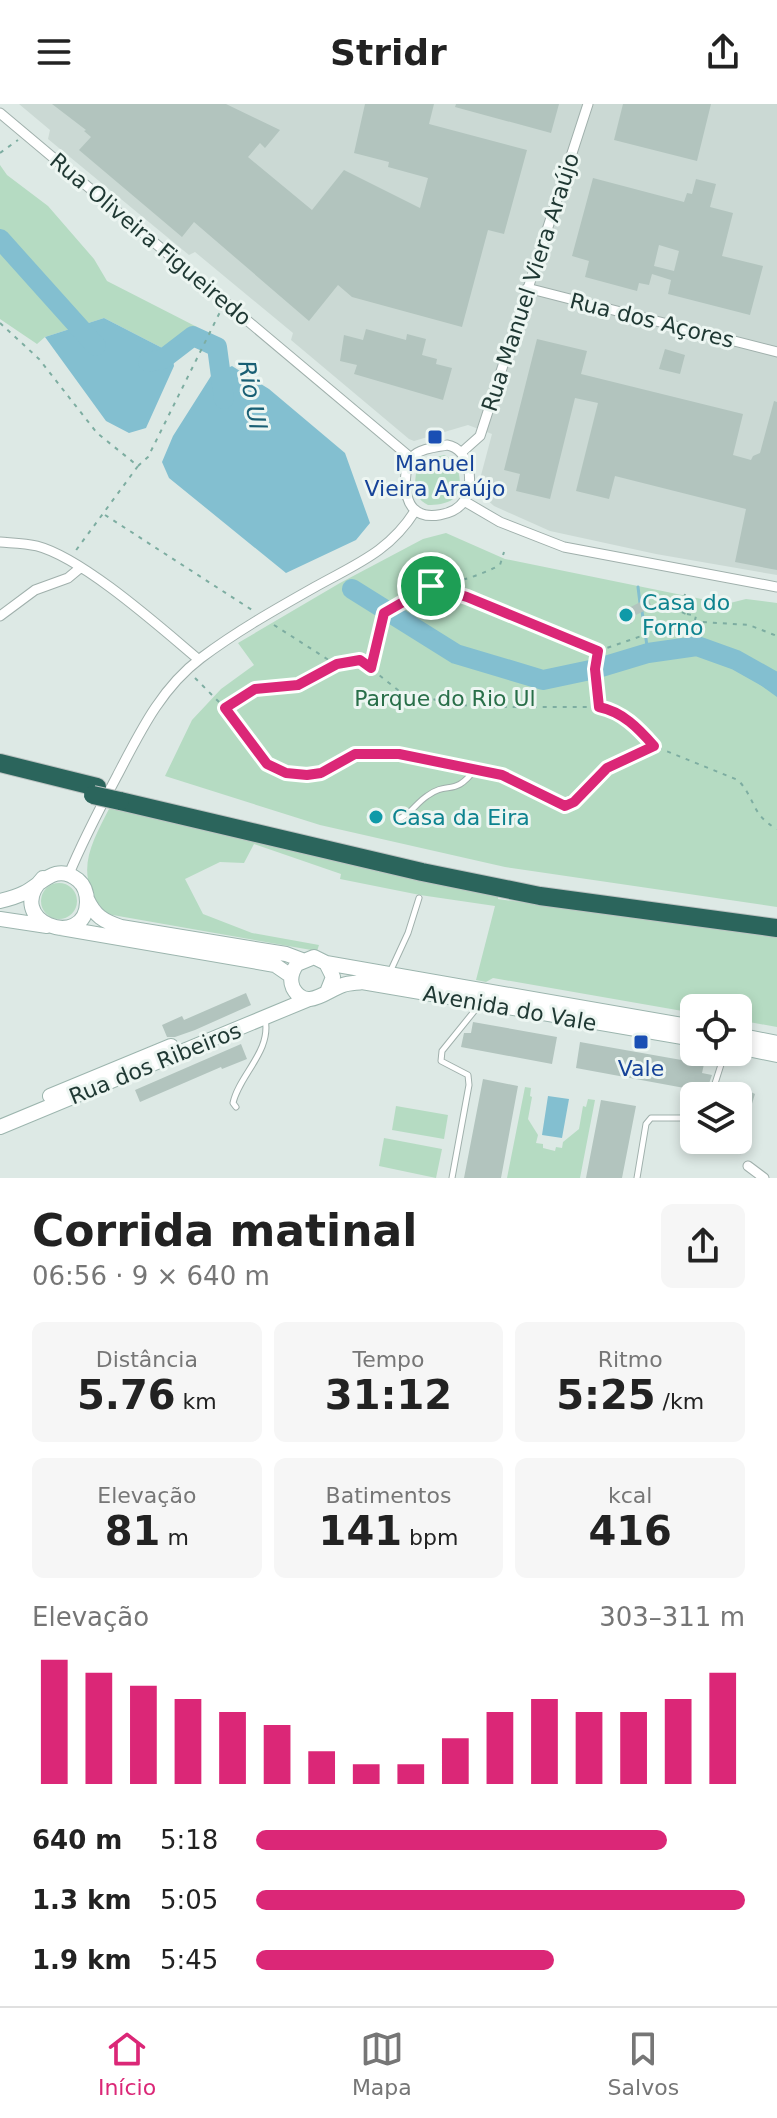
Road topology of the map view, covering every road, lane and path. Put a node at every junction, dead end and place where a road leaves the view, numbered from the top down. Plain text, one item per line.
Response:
1 (588, 104) edge
2 (0, 113) edge
3 (25, 134) junction
4 (0, 153) edge
5 (527, 288) junction
6 (225, 302) junction
7 (0, 323) edge
8 (777, 352) edge
9 (462, 452) junction
10 (411, 458) junction
11 (138, 466) junction
12 (464, 501) junction
13 (415, 511) junction
14 (103, 514) junction
15 (0, 542) edge
16 (504, 552) dead end
17 (69, 560) junction
18 (80, 568) junction
19 (431, 586) junction
20 (777, 587) edge
21 (685, 594) dead end
22 (252, 610) dead end
23 (686, 614) junction
24 (0, 616) edge
25 (685, 621) junction
26 (695, 621) junction
27 (274, 625) dead end
28 (777, 636) edge
29 (598, 651) junction
30 (198, 659) junction
31 (336, 665) junction
32 (371, 668) junction
33 (192, 674) dead end
34 (599, 707) junction
35 (225, 708) junction
36 (654, 746) junction
37 (0, 763) edge
38 (476, 768) junction
39 (0, 772) edge
40 (95, 791) junction
41 (122, 797) junction
42 (396, 820) dead end
43 (777, 829) edge
44 (69, 874) junction
45 (43, 878) junction
46 (419, 898) dead end
47 (87, 899) junction
48 (0, 901) edge
49 (0, 919) edge
50 (777, 920) edge
51 (55, 927) junction
52 (777, 928) edge
53 (302, 960) junction
54 (326, 963) junction
55 (390, 973) junction
56 (291, 979) junction
57 (327, 992) junction
58 (309, 999) junction
59 (480, 1003) junction
60 (265, 1018) junction
61 (680, 1025) edge
62 (680, 1037) edge
63 (752, 1038) edge
64 (777, 1043) edge
65 (752, 1050) edge
66 (777, 1055) edge
67 (236, 1107) dead end
68 (0, 1118) edge
69 (680, 1118) edge
70 (0, 1127) edge
71 (748, 1166) dead end
72 (452, 1178) edge
73 (637, 1178) edge
74 (764, 1178) edge

1 - 5 street, Rua Manuel Viera Araújo
2 - 3 street, Rua Oliveira Figueiredo
3 - 4 path
3 - 6 street, Rua Oliveira Figueiredo
5 - 8 street, Rua dos Açores
5 - 9 street, Rua Manuel Viera Araújo
6 - 10 street, Rua Oliveira Figueiredo
6 - 11 path
7 - 11 path
9 - 10 street
9 - 12 street
10 - 13 street
11 - 14 path
12 - 13 street
12 - 20 street
13 - 30 street
14 - 17 path
14 - 22 path
15 - 17 street
16 - 19 path
17 - 18 street
18 - 24 street
18 - 30 street
19 - 29 path
19 - 32 path
21 - 23 path
23 - 25 path
23 - 26 path
25 - 26 path
25 - 29 path
26 - 28 path
27 - 31 path
29 - 34 path
30 - 44 street
31 - 32 path
31 - 35 path
32 - 34 path
33 - 35 path
34 - 36 path
35 - 38 path
36 - 38 path
36 - 43 path
37 - 40 highway
38 - 42 lane
39 - 40 highway
40 - 41 highway, bridge
41 - 50 highway
41 - 52 highway
44 - 45 main road
44 - 47 main road
45 - 48 main road
45 - 51 main road
46 - 55 lane
47 - 51 main road
47 - 53 main road, Avenida do Vale
49 - 51 main road
51 - 56 main road
53 - 54 main road, Avenida do Vale
53 - 56 main road
54 - 55 main road, Avenida do Vale
54 - 57 main road
55 - 61 main road, Avenida do Vale
56 - 58 main road
56 - 68 main road, Rua dos Ribeiros
57 - 58 main road, Avenida do Vale
57 - 59 main road, Avenida do Vale
58 - 60 main road, Rua dos Ribeiros
59 - 62 main road, Avenida do Vale
59 - 72 lane
60 - 67 lane
60 - 70 main road, Rua dos Ribeiros
63 - 64 main road
65 - 66 main road
69 - 73 lane
71 - 74 street

